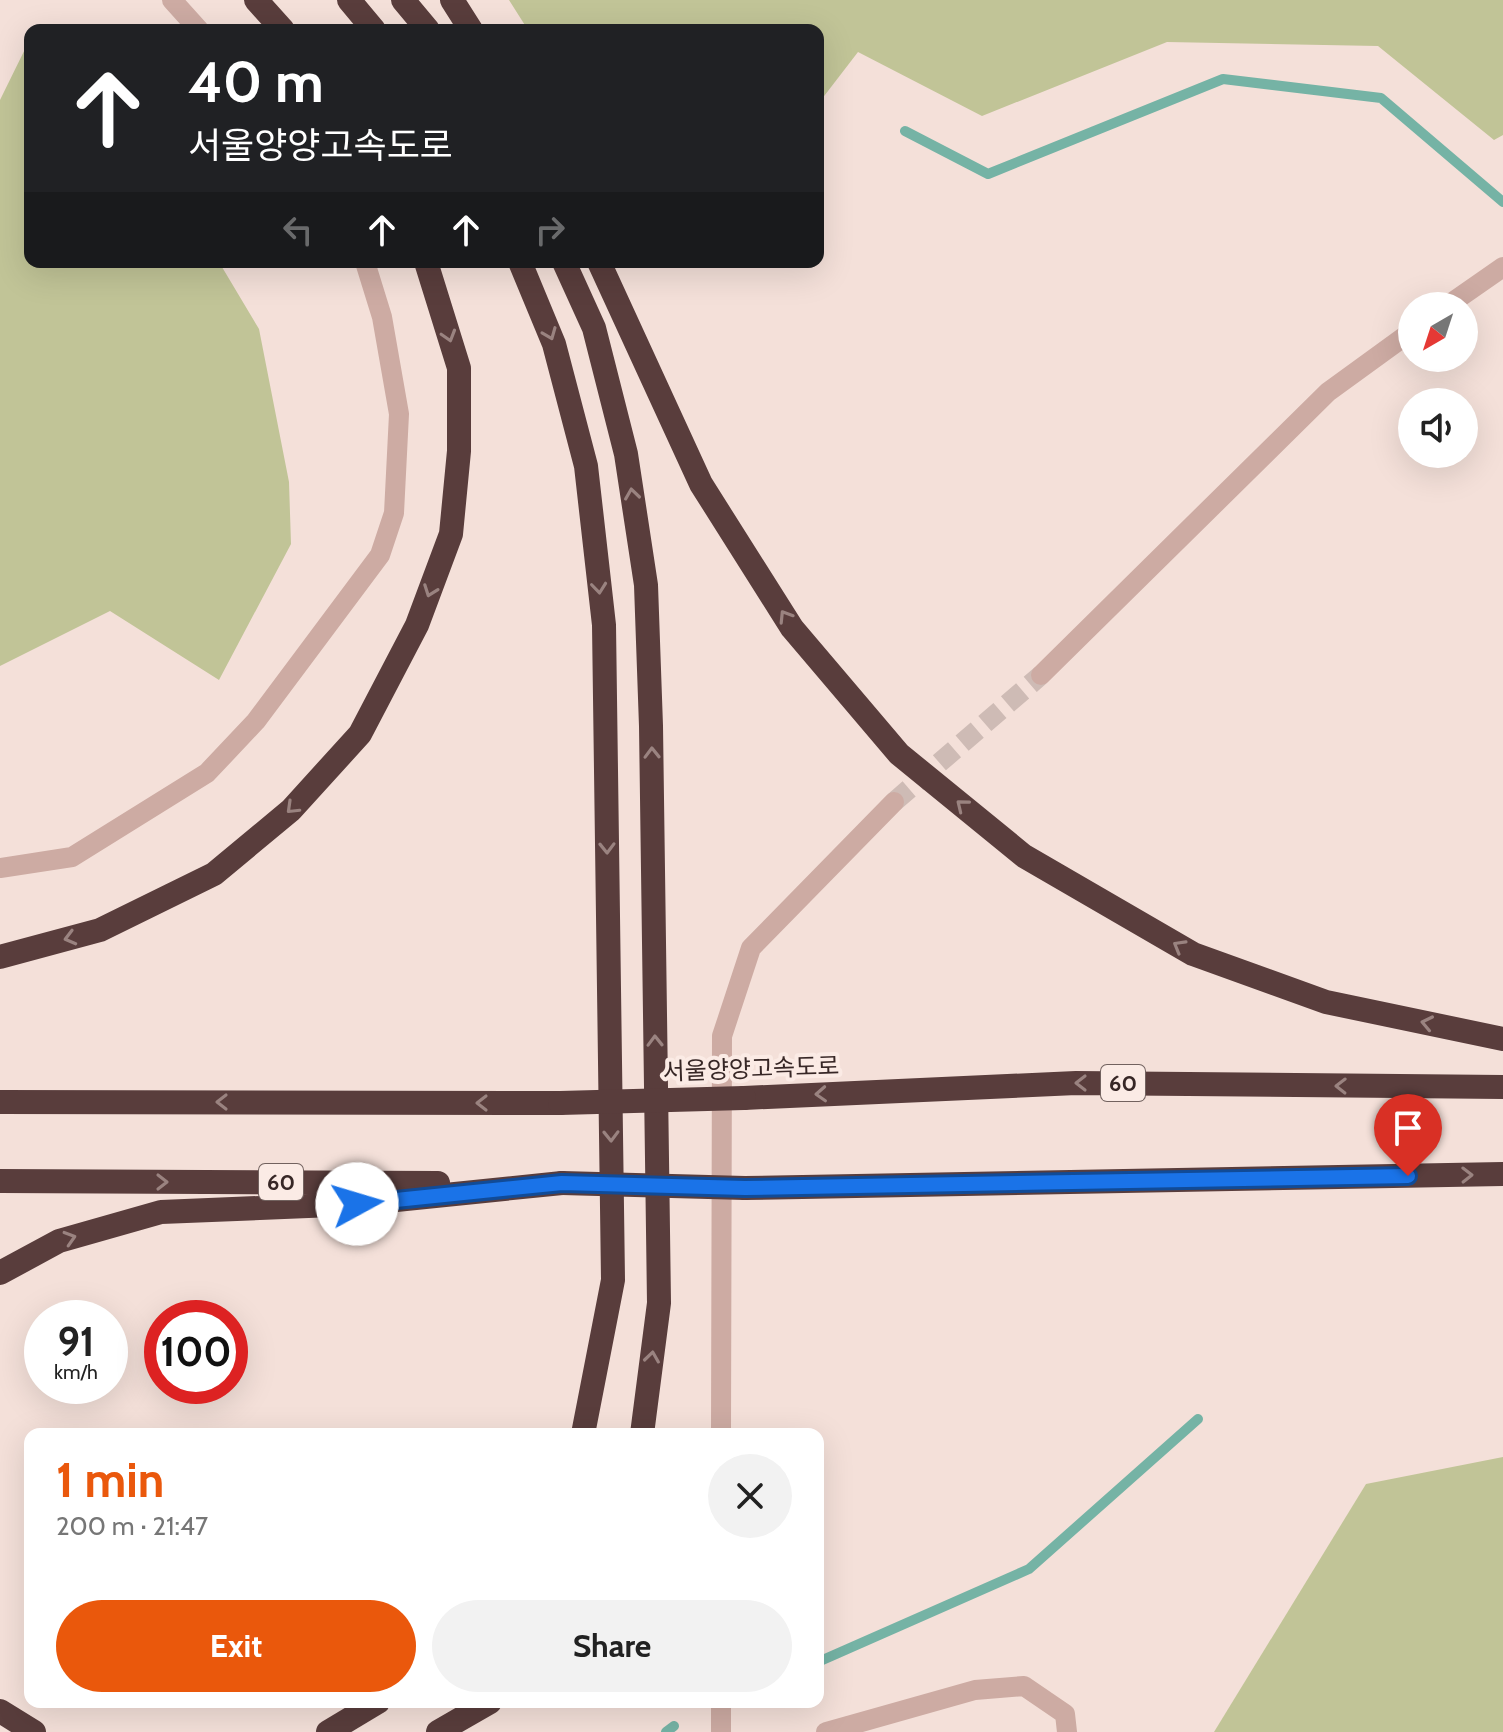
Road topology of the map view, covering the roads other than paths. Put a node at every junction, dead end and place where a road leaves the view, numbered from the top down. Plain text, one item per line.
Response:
1 (172, 0) edge
2 (256, 0) edge
3 (349, 0) edge
4 (403, 0) edge
5 (452, 0) edge
6 (194, 24) edge
7 (278, 24) edge
8 (369, 24) edge
9 (423, 24) edge
10 (467, 24) edge
11 (367, 268) edge
12 (428, 268) edge
13 (522, 268) edge
14 (567, 268) edge
15 (602, 268) edge
16 (1497, 271) edge
17 (1467, 292) edge
18 (1398, 341) edge
19 (1041, 675) tunnel mouth
20 (894, 802) tunnel mouth
21 (0, 868) edge
22 (0, 957) edge
23 (1503, 1039) edge
24 (1503, 1087) edge
25 (0, 1102) edge
26 (1503, 1174) edge
27 (0, 1181) edge
28 (562, 1183) junction
29 (0, 1273) edge
30 (584, 1428) edge
31 (643, 1428) edge
32 (721, 1428) edge
33 (368, 1708) edge
34 (480, 1708) edge
35 (721, 1708) edge
36 (0, 1711) edge
37 (34, 1732) edge
38 (328, 1732) edge
39 (438, 1732) edge
40 (721, 1732) edge
41 (826, 1732) edge
42 (1067, 1732) edge

1 - 6 street
2 - 7 highway
3 - 8 highway
4 - 9 highway
5 - 10 highway
11 - 21 street
12 -> 22 highway
13 -> 30 highway
31 -> 14 highway
23 -> 15 highway
16 - 17 street
18 - 19 street
20 - 32 street
24 -> 25 highway, 서울양양고속도로 / 60, bridge
28 -> 26 highway, 60, bridge
27 -> 28 highway, 60
29 -> 28 highway
33 - 38 highway
34 - 39 highway
35 - 40 street
36 - 37 highway
41 - 42 street

